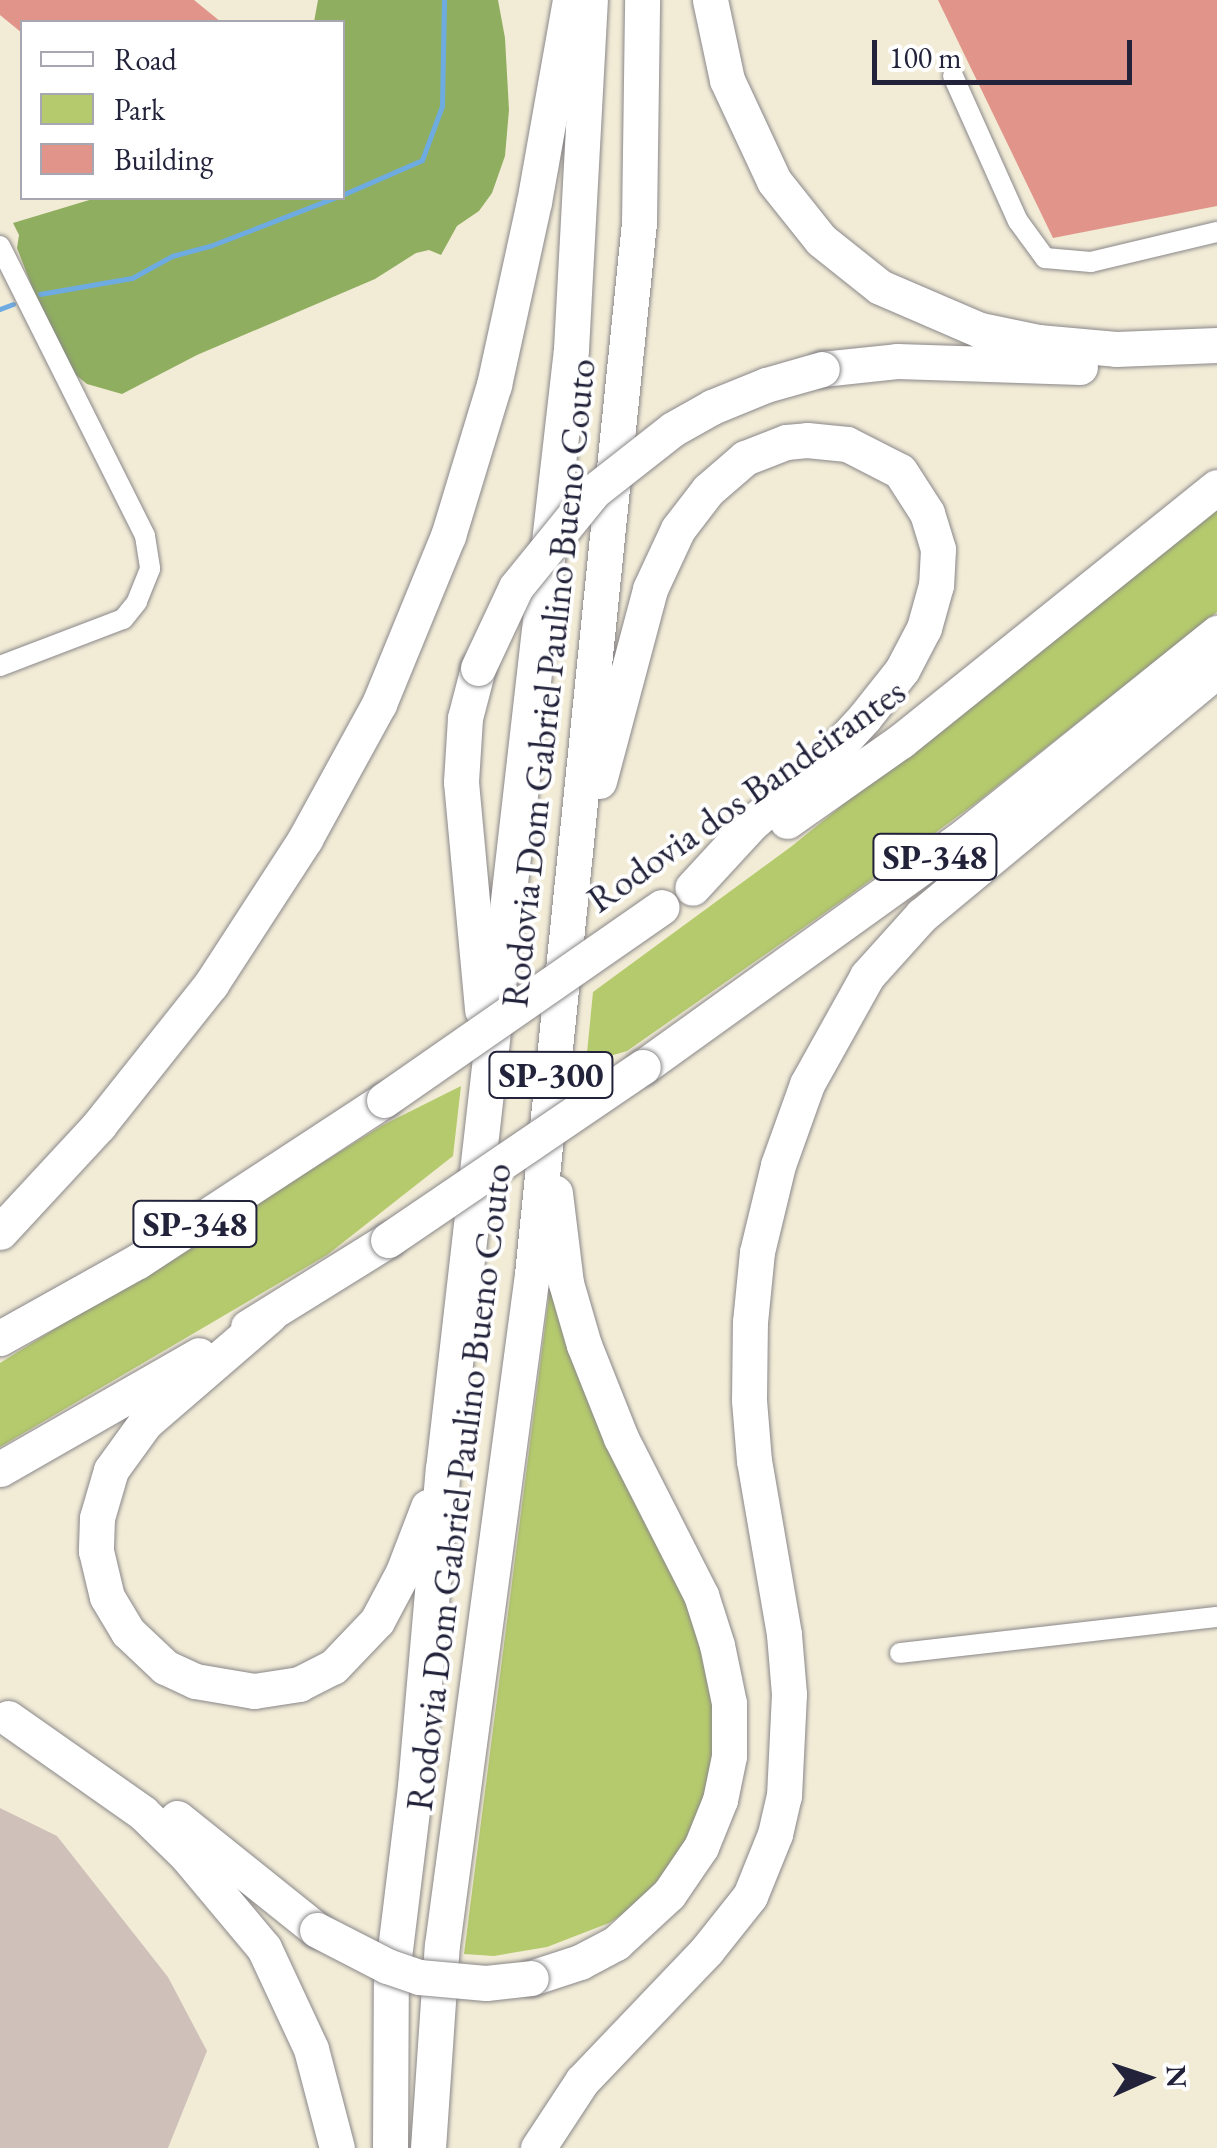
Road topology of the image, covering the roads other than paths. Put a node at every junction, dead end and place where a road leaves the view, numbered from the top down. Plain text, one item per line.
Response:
1 (570, 0) edge
2 (590, 0) edge
3 (642, 0) edge
4 (710, 0) edge
5 (953, 76) dead end
6 (1217, 232) edge
7 (0, 246) edge
8 (1208, 346) edge
9 (1217, 488) edge
10 (1217, 633) edge
11 (0, 666) edge
12 (1217, 670) edge
13 (692, 888) junction
14 (566, 913) junction
15 (552, 1062) junction
16 (488, 1076) junction
17 (0, 1232) edge
18 (270, 1316) junction
19 (0, 1338) edge
20 (443, 1468) junction
21 (0, 1469) edge
22 (1217, 1617) edge
23 (900, 1653) dead end
24 (4, 1717) edge
25 (336, 2148) edge
26 (390, 2148) edge
27 (428, 2148) edge
28 (538, 2148) edge

1 - 17 highway
2 - 16 highway, Rodovia Dom Gabriel Paulino Bueno Couto / SP-300
3 - 14 highway, Rodovia Dom Gabriel Paulino Bueno Couto / SP-300
4 - 8 highway
5 - 6 street
7 - 11 street
8 - 16 highway, bridge
9 - 13 highway, Rodovia dos Bandeirantes / SP-348
10 - 18 highway, SP-348, bridge
12 - 28 highway
13 - 14 highway
13 - 19 highway, Rodovia dos Bandeirantes / SP-348, bridge
14 - 15 highway, Rodovia Dom Gabriel Paulino Bueno Couto / SP-300
15 - 24 highway, bridge
15 - 27 highway, Rodovia Dom Gabriel Paulino Bueno Couto / SP-300
16 - 20 highway, Rodovia Dom Gabriel Paulino Bueno Couto / SP-300
18 - 20 highway
18 - 21 highway, SP-348
20 - 26 highway, Rodovia Dom Gabriel Paulino Bueno Couto / SP-300
22 - 23 street
24 - 25 highway

